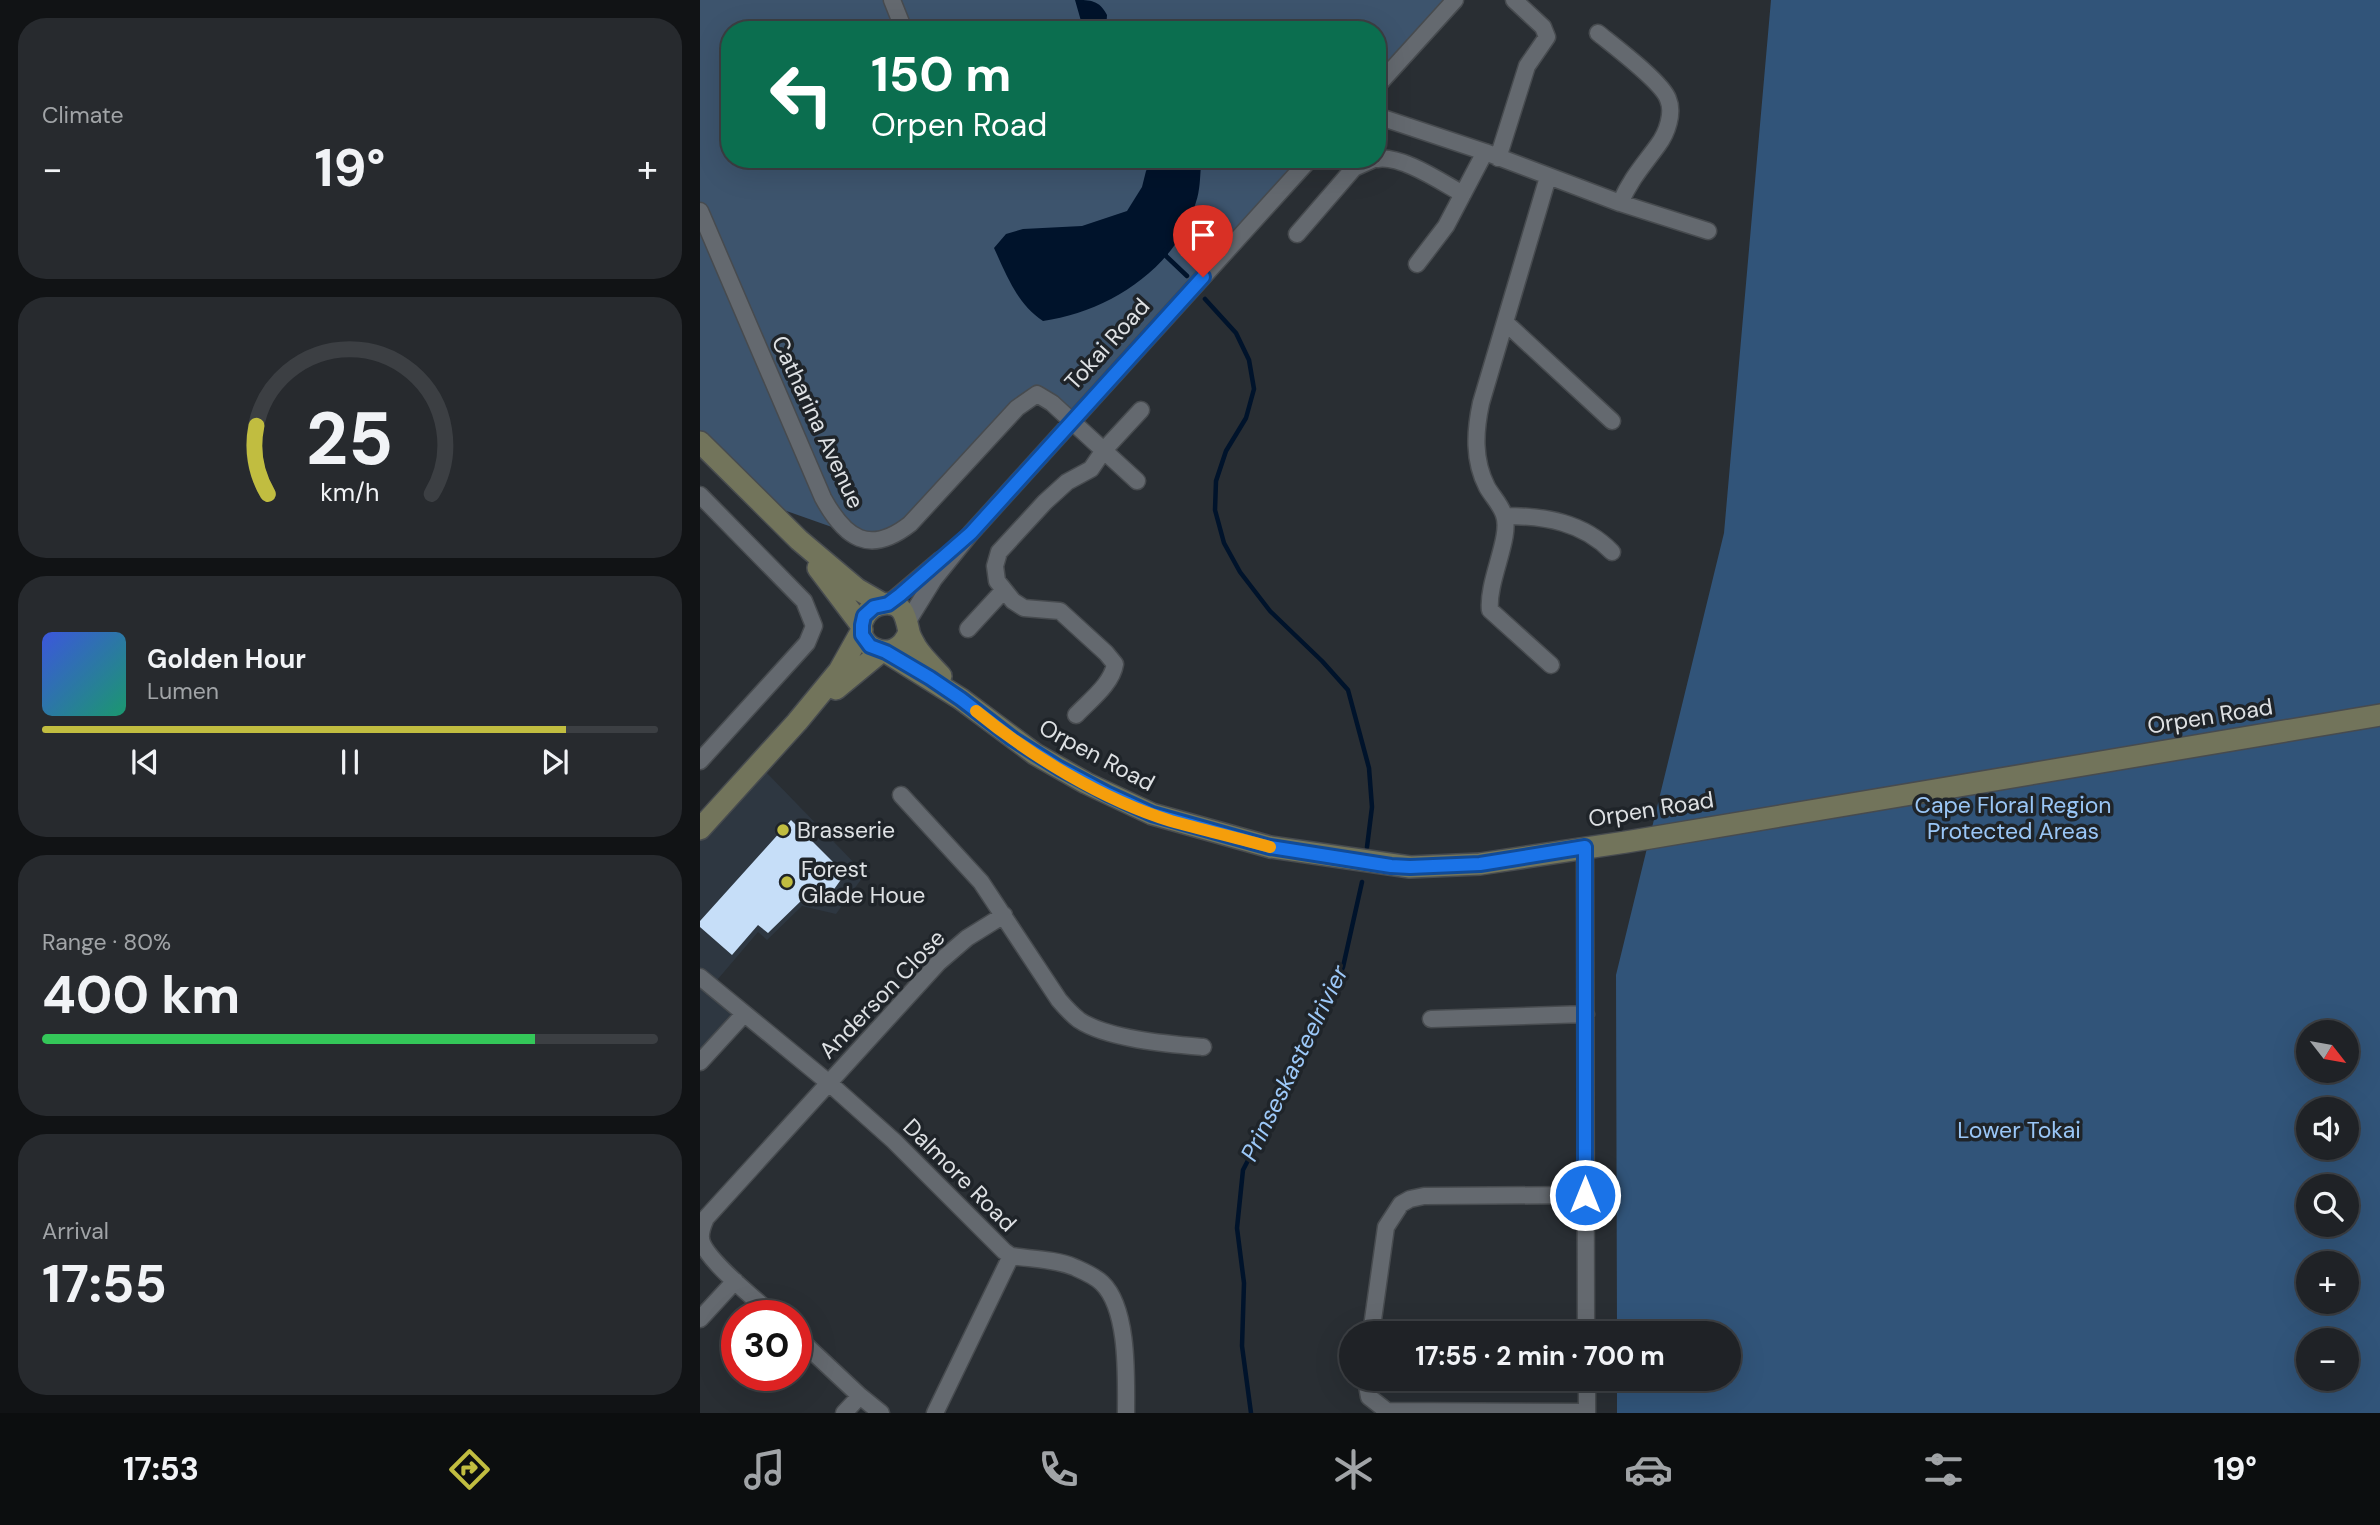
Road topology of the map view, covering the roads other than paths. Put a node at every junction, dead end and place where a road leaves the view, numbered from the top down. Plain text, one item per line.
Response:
1 (892, 0) edge
2 (1455, 0) edge
3 (1514, 0) edge
4 (900, 21) edge
5 (1598, 33) dead end
6 (1386, 76) edge
7 (1386, 120) edge
8 (1492, 155) junction
9 (1386, 157) edge
10 (1302, 168) edge
11 (1354, 168) edge
12 (1548, 177) junction
13 (1463, 194) junction
14 (1620, 203) junction
15 (700, 211) edge
16 (1708, 232) dead end
17 (1297, 234) dead end
18 (1417, 264) dead end
19 (1506, 323) junction
20 (1141, 410) dead end
21 (1073, 421) junction
22 (1612, 421) dead end
23 (700, 442) edge
24 (1104, 450) junction
25 (1137, 481) dead end
26 (700, 495) edge
27 (1505, 516) junction
28 (971, 533) junction
29 (799, 540) junction
30 (1612, 552) dead end
31 (1003, 592) junction
32 (885, 604) junction
33 (908, 627) junction
34 (862, 628) junction
35 (968, 629) dead end
36 (884, 652) junction
37 (1550, 665) dead end
38 (961, 699) junction
39 (1076, 715) dead end
40 (2380, 715) edge
41 (797, 722) junction
42 (700, 761) edge
43 (901, 795) dead end
44 (700, 829) edge
45 (1585, 847) junction
46 (1004, 915) junction
47 (700, 977) edge
48 (744, 1014) junction
49 (1586, 1014) junction
50 (1431, 1019) dead end
51 (1203, 1046) dead end
52 (700, 1062) edge
53 (829, 1083) junction
54 (1585, 1195) junction
55 (1011, 1256) junction
56 (735, 1281) junction
57 (756, 1300) edge
58 (700, 1319) edge
59 (1373, 1321) edge
60 (1586, 1321) edge
61 (812, 1351) edge
62 (1368, 1391) edge
63 (1587, 1391) edge
64 (860, 1396) junction
65 (1587, 1412) edge
66 (844, 1413) edge
67 (881, 1413) edge
68 (934, 1413) edge
69 (1126, 1413) edge

1 - 4 street
2 - 6 street
3 - 8 street
5 - 14 street
7 - 8 street
8 - 12 street
8 - 13 street
9 - 13 street
10 - 21 street, Tokai Road
11 - 17 street
12 - 14 street
12 - 19 street
13 - 18 street
14 - 16 street
15 - 21 street, Catharina Avenue
19 - 22 street
19 - 27 street
20 - 24 street
21 - 24 street, Catharina Avenue
21 - 28 street, Tokai Road
23 - 29 main road
24 - 25 street, Catharina Avenue
24 - 31 street
26 - 42 street
27 - 30 street
27 - 37 street
28 - 32 street, Tokai Road
28 - 33 street, Tokai Road
29 - 32 main road
29 - 34 main road
31 - 35 street
31 - 39 street
32 - 33 main road
32 - 34 main road
33 - 36 main road
33 - 38 main road, Orpen Road
34 - 36 main road
34 - 41 main road
36 - 38 main road, Orpen Road
36 - 41 main road
38 - 45 main road, Orpen Road
40 - 45 main road, Orpen Road
41 - 44 main road
43 - 46 street
45 - 49 street
46 - 51 street
46 - 53 street, Anderson Close
47 - 48 street, Dalmore Road
48 - 52 street
48 - 53 street, Dalmore Road
49 - 50 street
49 - 54 street
53 - 55 street, Dalmore Road
53 - 56 street, Anderson Close
54 - 59 street
54 - 60 street
55 - 68 street
55 - 69 street, Dalmore Road
56 - 57 street
56 - 58 street
61 - 64 street
62 - 65 street
63 - 65 street
64 - 66 street
64 - 67 street

